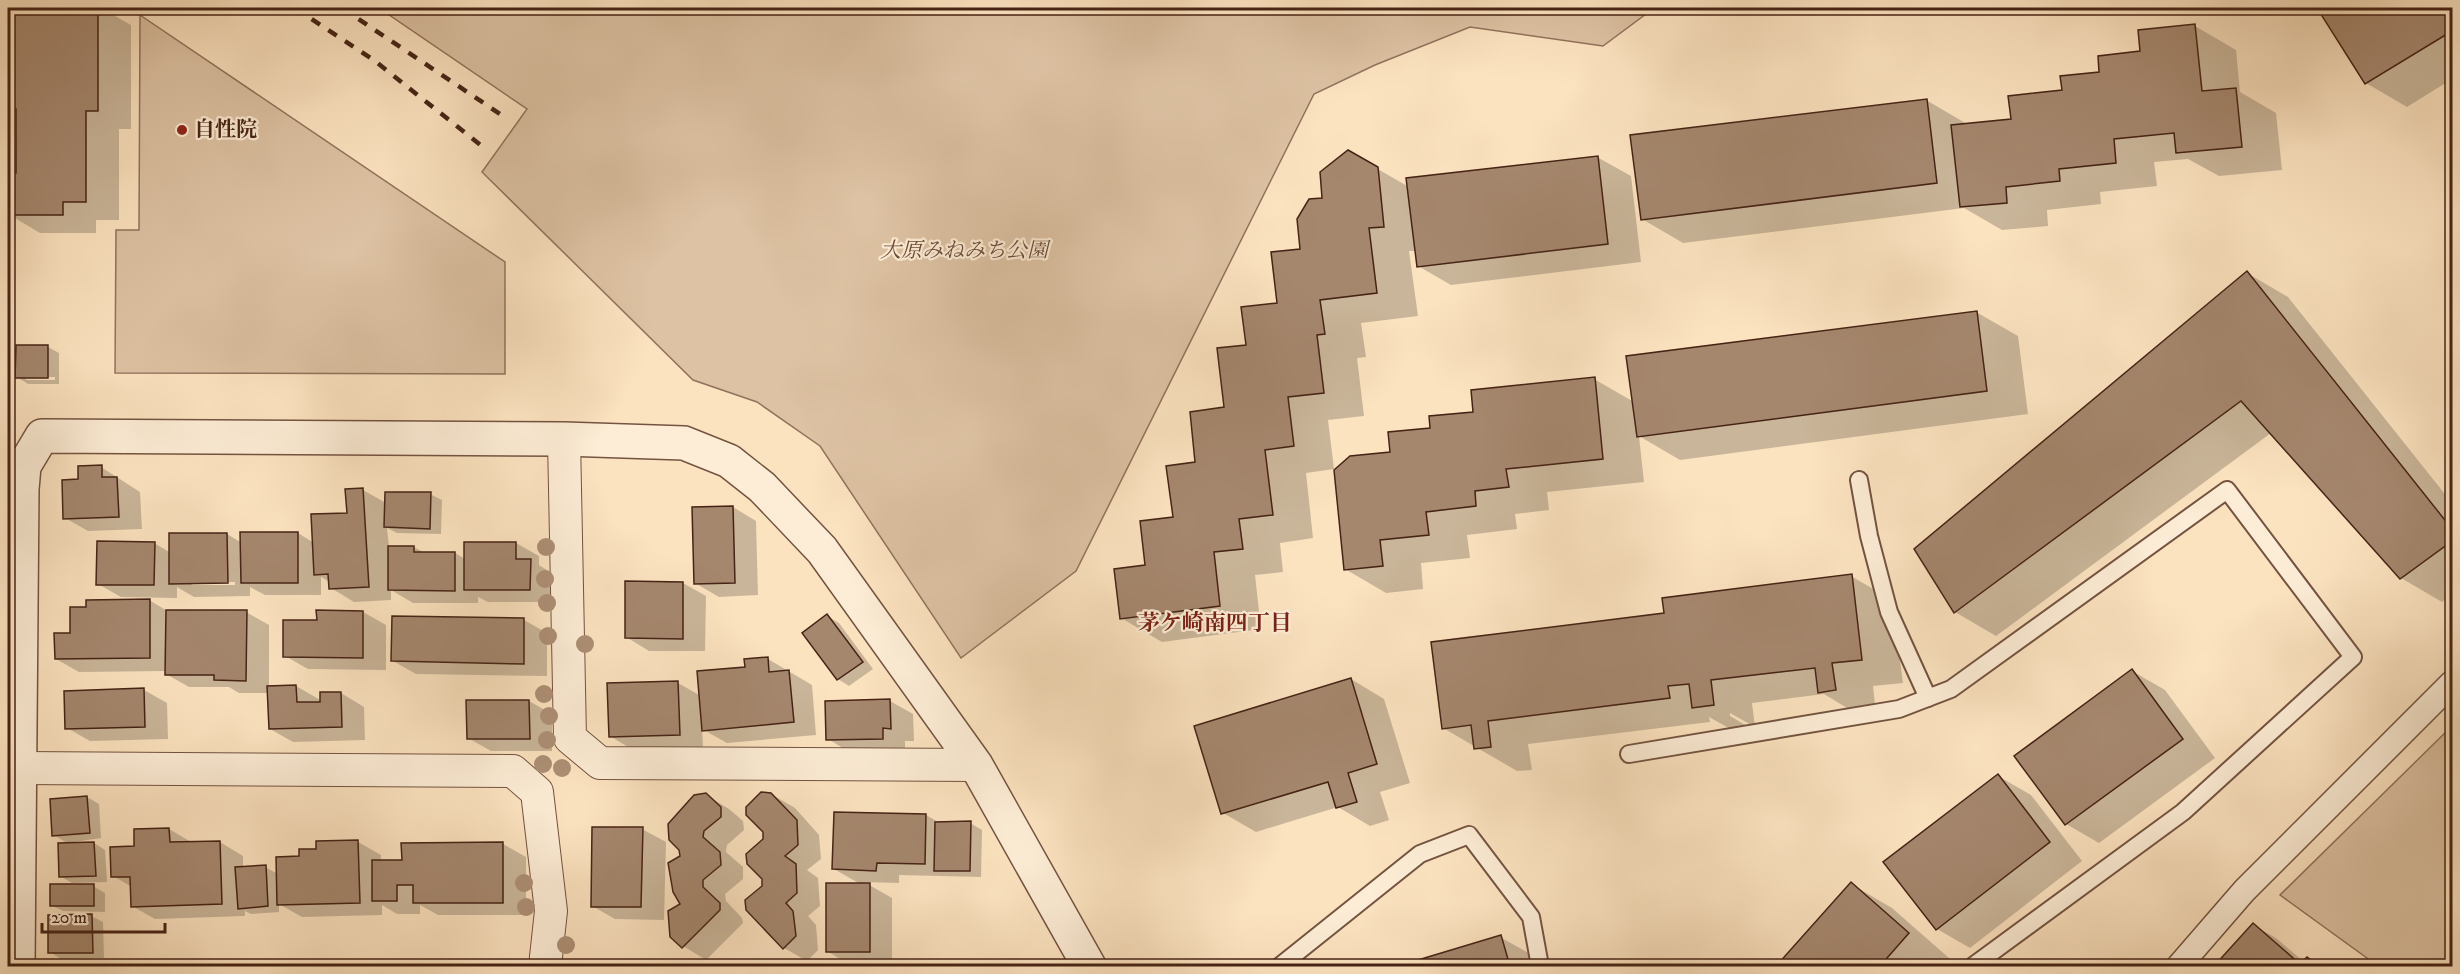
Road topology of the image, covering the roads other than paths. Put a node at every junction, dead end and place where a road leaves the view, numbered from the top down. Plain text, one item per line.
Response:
1 (564, 439) junction
2 (1859, 480) dead end
3 (2452, 683) edge
4 (1928, 698) junction
5 (1629, 754) dead end
6 (976, 765) junction
7 (19, 768) junction
8 (18, 966) edge
9 (545, 966) edge
10 (1089, 966) edge
11 (1280, 966) edge
12 (1540, 966) edge
13 (1973, 966) edge
14 (2179, 966) edge

1 - 6 street
1 - 6 street
1 - 7 street
2 - 4 lane
3 - 14 street
4 - 5 lane
4 - 13 lane
6 - 10 street
7 - 8 street
7 - 9 street
11 - 12 lane

